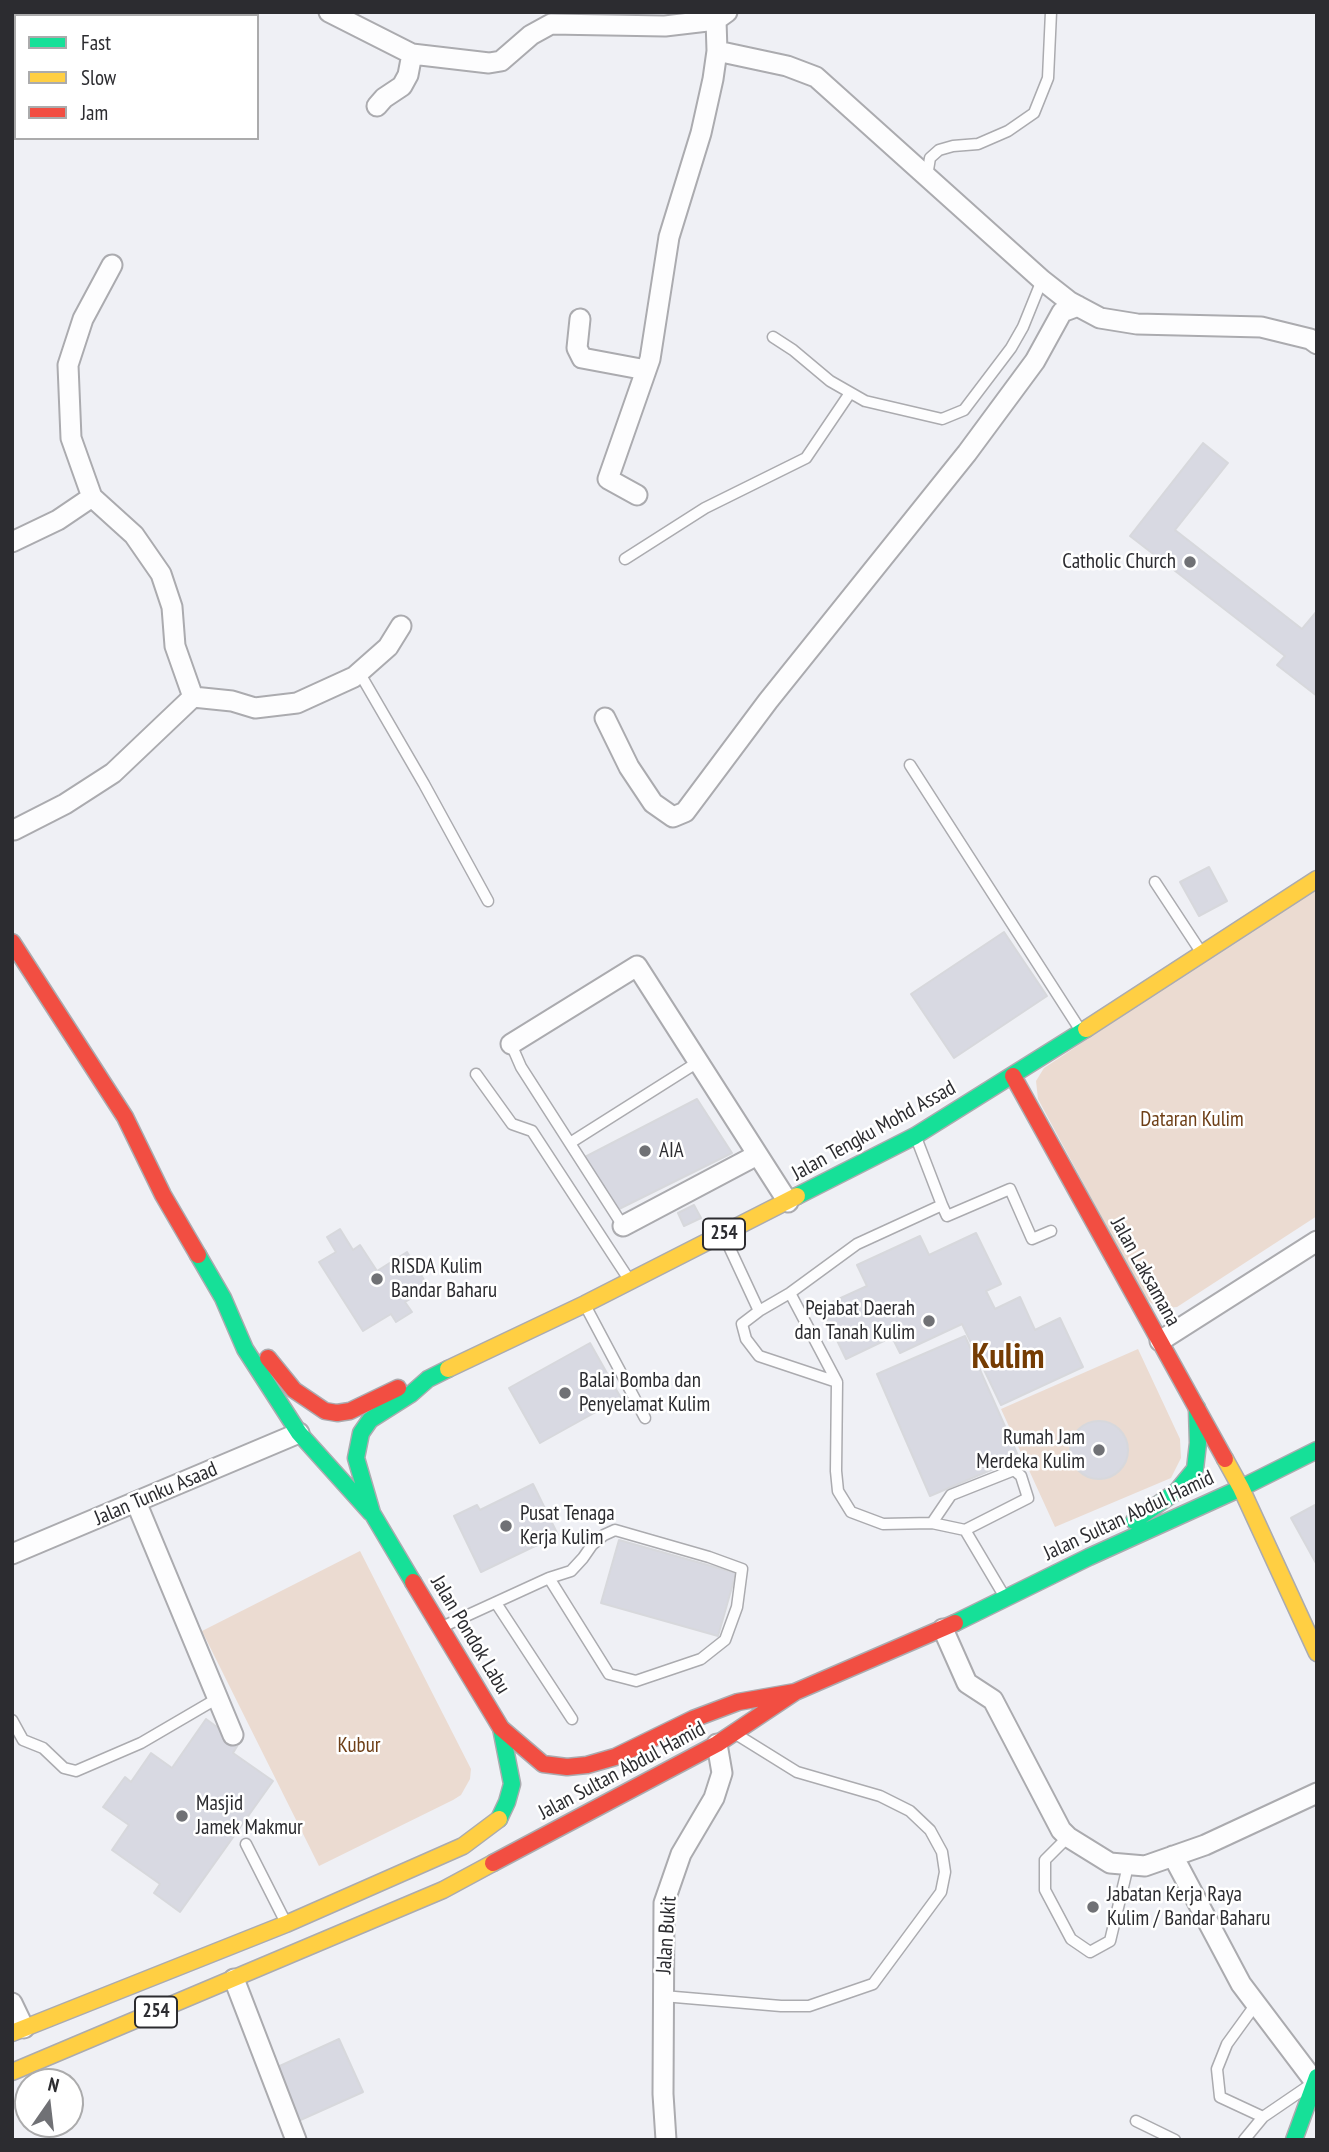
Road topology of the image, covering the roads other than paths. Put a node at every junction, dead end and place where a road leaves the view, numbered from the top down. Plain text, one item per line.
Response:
1 (329, 12) edge
2 (1051, 12) edge
3 (721, 16) edge
4 (362, 22) edge
5 (717, 51) junction
6 (412, 54) junction
7 (377, 106) dead end
8 (927, 177) junction
9 (112, 265) dead end
10 (1042, 280) junction
11 (1074, 304) junction
12 (580, 320) dead end
13 (773, 337) dead end
14 (1317, 344) edge
15 (646, 370) junction
16 (850, 393) junction
17 (637, 495) dead end
18 (92, 498) junction
19 (12, 542) edge
20 (625, 559) dead end
21 (401, 626) dead end
22 (359, 673) junction
23 (193, 697) junction
24 (605, 718) dead end
25 (910, 765) dead end
26 (13, 830) edge
27 (1317, 879) edge
28 (1156, 882) dead end
29 (488, 901) dead end
30 (12, 942) edge
31 (1202, 953) junction
32 (1081, 1031) junction
33 (511, 1044) joint
34 (698, 1062) junction
35 (476, 1074) dead end
36 (1013, 1076) junction
37 (915, 1136) junction
38 (570, 1143) junction
39 (757, 1155) junction
40 (788, 1202) junction
41 (942, 1205) junction
42 (623, 1226) joint
43 (1051, 1231) dead end
44 (723, 1234) junction
45 (1317, 1241) edge
46 (630, 1281) junction
47 (790, 1293) junction
48 (223, 1298) junction
49 (584, 1304) junction
50 (758, 1311) junction
51 (1160, 1341) junction
52 (428, 1379) junction
53 (837, 1382) junction
54 (1197, 1408) junction
55 (645, 1418) dead end
56 (299, 1433) junction
57 (1317, 1450) edge
58 (1241, 1488) junction
59 (136, 1502) junction
60 (372, 1513) junction
61 (932, 1523) junction
62 (965, 1530) junction
63 (12, 1555) edge
64 (1089, 1557) junction
65 (550, 1578) junction
66 (1004, 1597) junction
67 (496, 1603) junction
68 (442, 1627) junction
69 (943, 1629) junction
70 (1315, 1644) edge
71 (795, 1692) junction
72 (219, 1698) junction
73 (572, 1719) dead end
74 (12, 1720) edge
75 (501, 1728) junction
76 (233, 1735) dead end
77 (725, 1738) junction
78 (1317, 1793) edge
79 (1068, 1838) junction
80 (246, 1844) dead end
81 (1173, 1856) junction
82 (1119, 1865) junction
83 (292, 1937) junction
84 (234, 1979) junction
85 (663, 1996) junction
86 (12, 2003) edge
87 (1256, 2004) junction
88 (18, 2031) edge
89 (12, 2072) edge
90 (1316, 2079) edge
91 (1263, 2117) junction
92 (1136, 2121) dead end
93 (296, 2140) edge
94 (666, 2140) edge
95 (1175, 2140) edge
96 (1244, 2140) edge
97 (1294, 2140) edge

1 - 4 street
2 - 8 lane
3 - 5 street
3 - 6 street
4 - 6 street
5 - 8 street
5 - 15 street
6 - 7 street
8 - 10 street
9 - 18 street
10 - 11 street
10 - 16 lane
11 - 14 street
11 - 24 street
12 - 15 street
13 - 16 lane
15 - 17 street
16 - 20 lane
18 - 19 street
18 - 23 street
21 - 22 street
22 - 23 street
22 - 29 lane
23 - 26 street
25 - 32 lane
27 - 31 main road, Jalan Tengku Mohd Assad / 254
28 - 31 lane
30 - 48 main road
31 - 32 main road, Jalan Tengku Mohd Assad / 254
32 - 36 main road, Jalan Tengku Mohd Assad / 254
33 - 34 street
33 - 38 lane
34 - 38 lane
34 - 39 street
35 - 46 lane
36 - 37 main road, Jalan Tengku Mohd Assad / 254
36 - 51 main road, Jalan Laksamana
37 - 40 main road, Jalan Tengku Mohd Assad / 254
37 - 41 lane
38 - 42 lane
39 - 40 street
39 - 42 street
40 - 44 main road, Jalan Tengku Mohd Assad / 254
41 - 43 lane
41 - 47 lane
44 - 46 main road, Jalan Tengku Mohd Assad / 254
44 - 50 lane
45 - 51 street
46 - 49 main road, Jalan Tengku Mohd Assad / 254
47 - 50 lane
47 - 53 lane
48 - 52 main road, Jalan Tengku Mohd Assad
48 - 56 main road, Jalan Pondok Labu
49 - 52 main road, Jalan Tengku Mohd Assad / 254
49 - 55 lane
50 - 53 lane
51 - 54 main road, Jalan Laksamana
52 - 60 main road, Jalan Tengku Mohd Assad / 254
53 - 61 lane
54 - 58 main road, Jalan Laksamana
54 - 64 main road
56 - 59 street, Jalan Tunku Asaad
56 - 60 main road, Jalan Pondok Labu
57 - 58 main road, 254
58 - 64 main road, Jalan Sultan Abdul Hamid / 254
58 - 70 main road, Jalan Laksamana
59 - 63 street, Jalan Tunku Asaad
59 - 72 street
60 - 68 main road, Jalan Pondok Labu / 254
61 - 62 lane
61 - 62 lane
62 - 66 lane
64 - 66 main road, Jalan Sultan Abdul Hamid / 254
65 - 65 lane
65 - 67 lane
66 - 69 main road, Jalan Sultan Abdul Hamid / 254
67 - 68 lane
67 - 73 lane
68 - 75 main road, Jalan Pondok Labu / 254
69 - 71 main road, Jalan Sultan Abdul Hamid / 254
69 - 79 street
71 - 75 main road, Jalan Pondok Labu
71 - 77 main road, Jalan Sultan Abdul Hamid / 254
72 - 74 lane
72 - 76 street
75 - 83 main road, Jalan Sultan Abdul Hamid / 254
77 - 83 main road, Jalan Sultan Abdul Hamid / 254
77 - 85 street, Jalan Bukit
77 - 85 lane
78 - 81 street
79 - 82 street
79 - 82 lane
80 - 83 lane
81 - 82 street
81 - 87 street
83 - 84 main road, Jalan Sultan Abdul Hamid / 254
83 - 88 main road, Jalan Sultan Abdul Hamid / 254
84 - 89 main road, Jalan Sultan Abdul Hamid / 254
84 - 93 street
85 - 94 street, Jalan Bukit
86 - 88 street
87 - 90 street
87 - 91 lane
90 - 91 lane
90 - 97 main road
91 - 96 lane
92 - 95 lane

